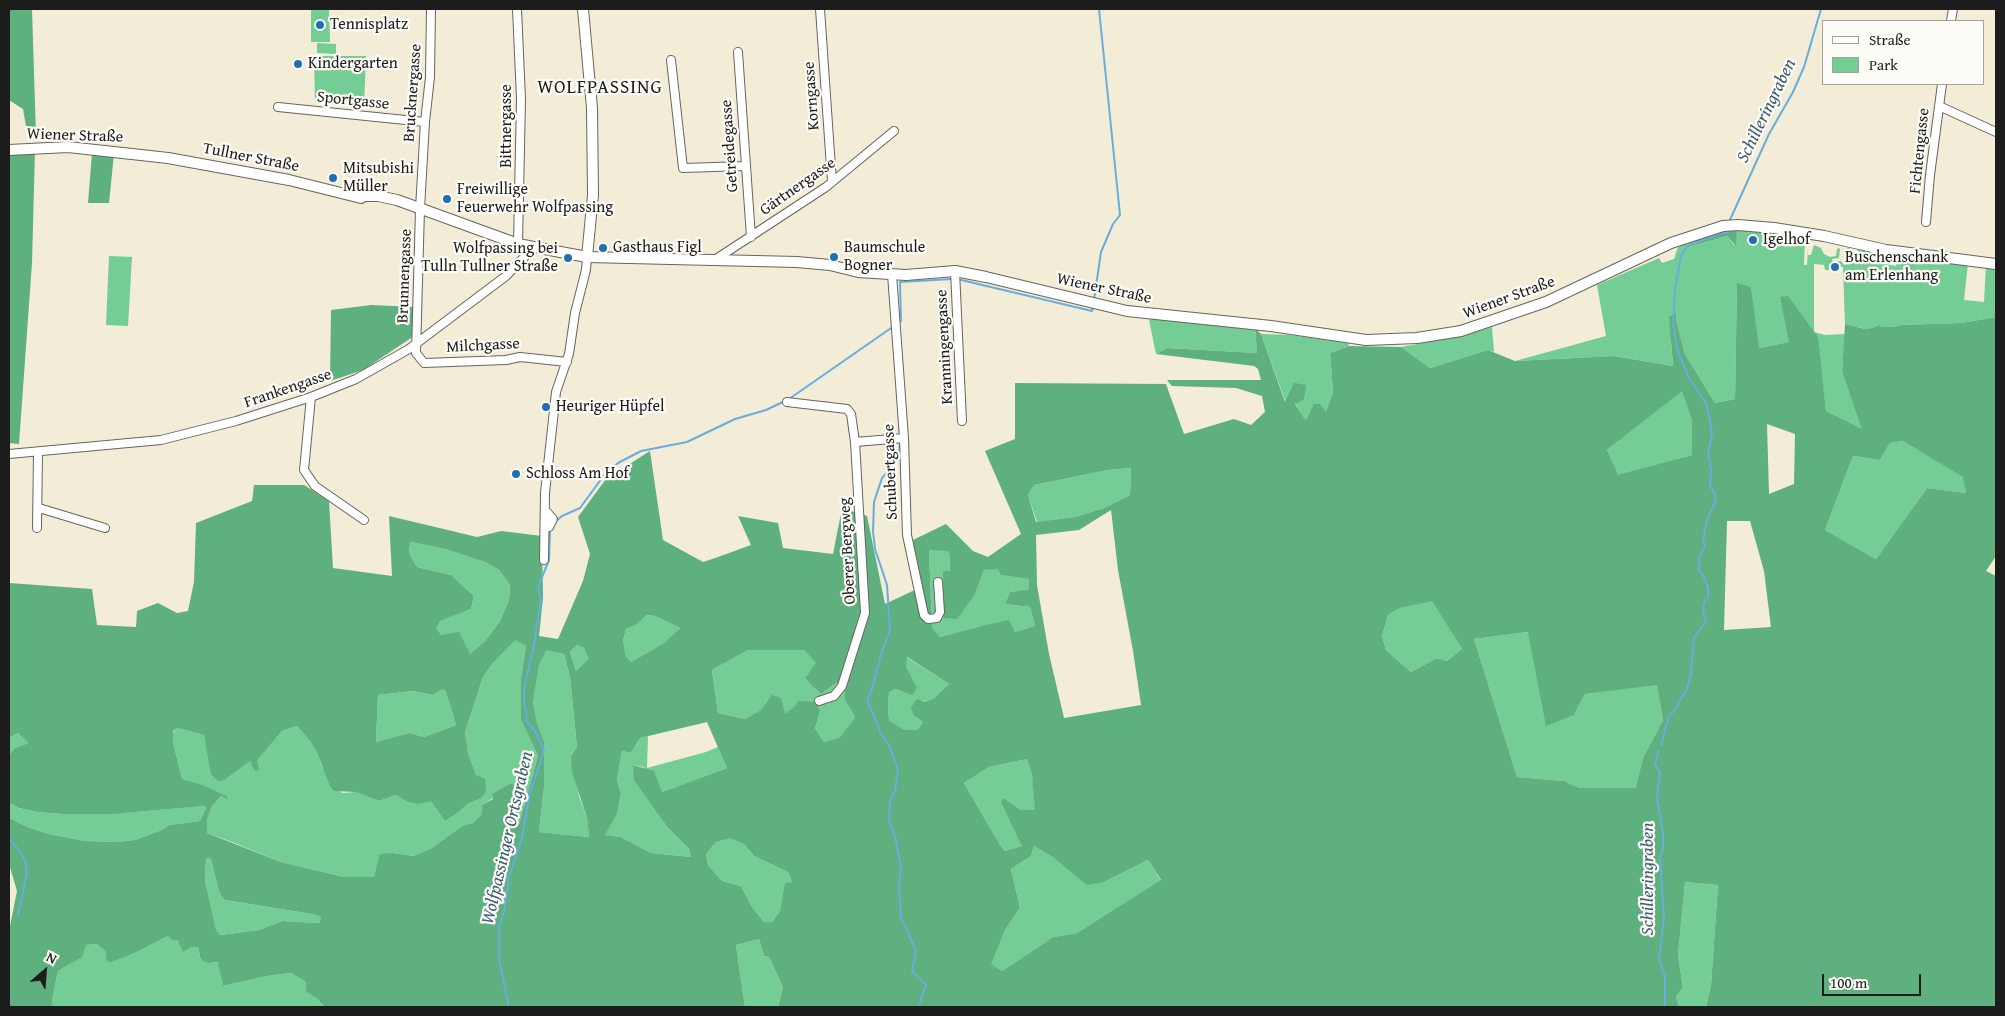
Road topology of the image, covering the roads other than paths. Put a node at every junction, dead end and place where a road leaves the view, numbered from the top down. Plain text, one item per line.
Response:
1 (431, 9) edge
2 (516, 9) edge
3 (583, 9) edge
4 (820, 9) edge
5 (738, 52) dead end
6 (671, 60) dead end
7 (1942, 85) edge
8 (1939, 106) junction
9 (278, 107) dead end
10 (425, 122) junction
11 (894, 131) dead end
12 (1996, 132) edge
13 (9, 150) edge
14 (139, 154) joint
15 (745, 166) junction
16 (832, 182) junction
17 (420, 209) junction
18 (1926, 222) dead end
19 (751, 237) junction
20 (518, 244) junction
21 (533, 248) junction
22 (587, 257) junction
23 (713, 261) junction
24 (1996, 264) edge
25 (892, 274) junction
26 (955, 276) junction
27 (417, 344) junction
28 (566, 362) junction
29 (311, 397) junction
30 (787, 402) dead end
31 (962, 421) dead end
32 (901, 438) junction
33 (855, 442) junction
34 (38, 452) junction
35 (9, 454) edge
36 (38, 508) junction
37 (364, 520) dead end
38 (37, 528) dead end
39 (105, 528) dead end
40 (544, 560) dead end
41 (938, 582) dead end
42 (819, 701) dead end

1 - 10 street, Brucknergasse
2 - 20 street, Bittnergasse
3 - 22 main road
4 - 16 street, Korngasse
5 - 15 street, Getreidegasse
6 - 15 street
7 - 8 street, Fichtengasse
8 - 12 street
8 - 18 street, Fichtengasse
9 - 10 street, Sportgasse
10 - 17 street, Brucknergasse
11 - 16 street, Gärtnergasse
13 - 14 main road, Wiener Straße
14 - 17 main road, Tullner Straße
15 - 19 street, Getreidegasse
16 - 19 street, Gärtnergasse
17 - 20 main road, Tullner Straße
17 - 27 street, Brunnengasse
19 - 23 street, Gärtnergasse
20 - 21 main road, Tullner Straße
21 - 22 main road, Tullner Straße
21 - 27 street, Frankengasse
22 - 23 main road, Wiener Straße
22 - 28 street
23 - 25 main road, Wiener Straße
24 - 26 main road, Wiener Straße
25 - 26 main road, Wiener Straße
25 - 32 street, Schubertgasse
26 - 31 street, Kranningengasse
27 - 28 street, Milchgasse
27 - 29 street, Frankengasse
28 - 40 street
29 - 34 street, Frankengasse
29 - 37 street
30 - 33 street, Oberer Bergweg
32 - 33 street
32 - 41 street, Schubertgasse
33 - 42 street, Oberer Bergweg
34 - 35 street, Frankengasse
34 - 36 street
36 - 38 street
36 - 39 street

